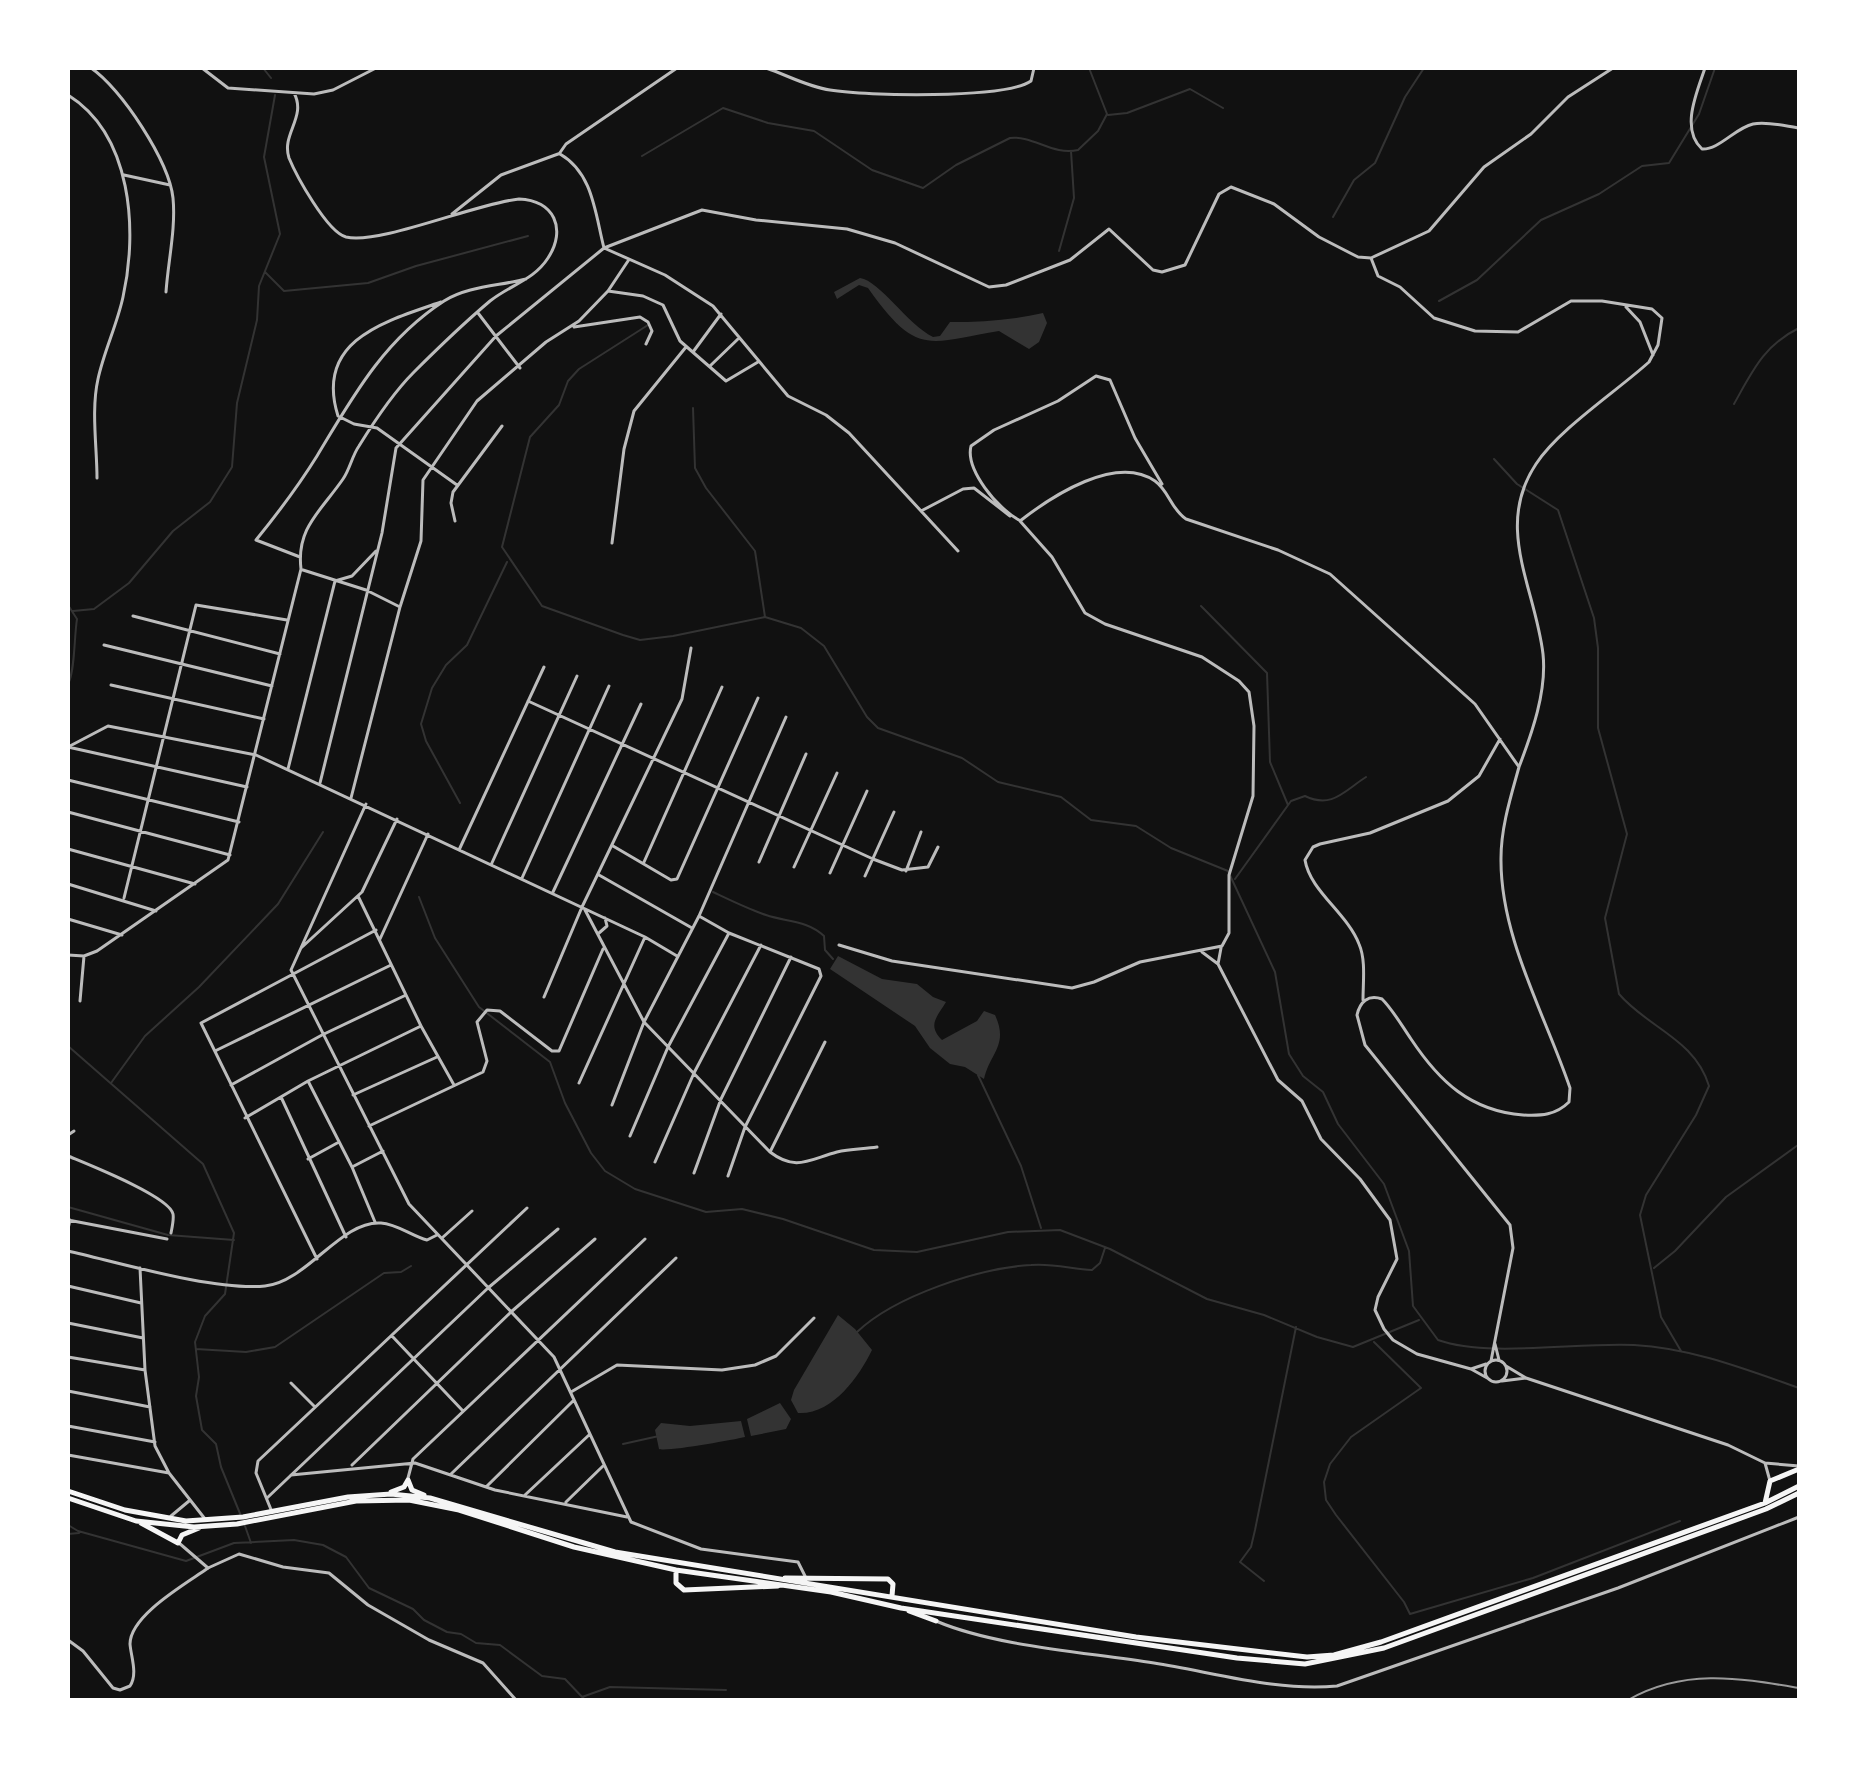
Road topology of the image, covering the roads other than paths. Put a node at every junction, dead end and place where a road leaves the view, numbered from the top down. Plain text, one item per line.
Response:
1 (91, 68) edge
2 (202, 68) edge
3 (376, 68) edge
4 (677, 68) edge
5 (766, 68) edge
6 (1034, 68) edge
7 (1613, 68) edge
8 (1705, 68) edge
9 (294, 93) junction
10 (68, 95) edge
11 (1799, 128) edge
12 (559, 154) junction
13 (124, 175) junction
14 (170, 185) junction
15 (449, 217) junction
16 (604, 248) junction
17 (1371, 258) junction
18 (628, 261) junction
19 (530, 278) junction
20 (608, 291) junction
21 (166, 292) dead end
22 (444, 301) junction
23 (1626, 307) junction
24 (478, 313) junction
25 (721, 314) junction
26 (571, 328) junction
27 (496, 336) junction
28 (739, 337) junction
29 (646, 344) dead end
30 (686, 347) junction
31 (693, 352) junction
32 (1653, 357) junction
33 (758, 362) junction
34 (710, 366) junction
35 (520, 368) junction
36 (338, 416) junction
37 (372, 426) junction
38 (502, 426) dead end
39 (399, 444) junction
40 (431, 467) junction
41 (97, 478) dead end
42 (457, 485) junction
43 (1164, 488) junction
44 (921, 511) junction
45 (1012, 517) junction
46 (455, 521) dead end
47 (1020, 521) junction
48 (612, 543) dead end
49 (378, 548) junction
50 (958, 551) dead end
51 (300, 557) junction
52 (301, 569) junction
53 (335, 581) junction
54 (366, 590) junction
55 (400, 607) junction
56 (133, 616) dead end
57 (289, 620) junction
58 (189, 632) junction
59 (104, 645) dead end
60 (691, 648) dead end
61 (280, 654) junction
62 (181, 665) junction
63 (544, 667) dead end
64 (577, 676) dead end
65 (111, 685) dead end
66 (272, 686) junction
67 (609, 686) dead end
68 (722, 687) dead end
69 (758, 698) dead end
70 (173, 699) junction
71 (528, 701) junction
72 (641, 704) dead end
73 (559, 716) junction
74 (786, 717) dead end
75 (264, 719) junction
76 (590, 732) junction
77 (164, 735) junction
78 (1500, 739) junction
79 (622, 745) junction
80 (68, 747) edge
81 (806, 754) dead end
82 (256, 755) junction
83 (654, 760) junction
84 (1519, 767) junction
85 (156, 768) junction
86 (288, 769) junction
87 (685, 772) junction
88 (837, 773) dead end
89 (68, 780) edge
90 (320, 783) junction
91 (716, 786) junction
92 (247, 787) junction
93 (867, 791) dead end
94 (148, 798) junction
95 (351, 798) junction
96 (748, 803) junction
97 (366, 804) junction
98 (68, 812) edge
99 (894, 812) dead end
100 (778, 817) junction
101 (397, 819) junction
102 (240, 822) junction
103 (140, 831) junction
104 (808, 831) junction
105 (921, 832) dead end
106 (428, 834) junction
107 (841, 845) junction
108 (613, 846) junction
109 (938, 847) dead end
110 (68, 849) edge
111 (459, 850) junction
112 (230, 855) junction
113 (873, 859) junction
114 (644, 862) junction
115 (759, 862) dead end
116 (131, 865) junction
117 (491, 865) junction
118 (794, 867) dead end
119 (906, 871) junction
120 (830, 873) dead end
121 (599, 875) junction
122 (865, 876) dead end
123 (522, 878) junction
124 (68, 884) edge
125 (195, 884) junction
126 (553, 894) junction
127 (358, 896) junction
128 (124, 898) junction
129 (583, 908) junction
130 (157, 911) junction
131 (699, 916) junction
132 (605, 918) junction
133 (68, 919) edge
134 (692, 928) junction
135 (376, 930) junction
136 (596, 932) junction
137 (729, 933) junction
138 (122, 935) junction
139 (645, 937) junction
140 (380, 939) junction
141 (761, 945) junction
142 (839, 945) dead end
143 (1222, 946) junction
144 (603, 947) junction
145 (300, 949) junction
146 (1202, 952) junction
147 (68, 955) edge
148 (84, 956) junction
149 (677, 956) junction
150 (791, 957) junction
151 (1218, 964) junction
152 (391, 965) junction
153 (292, 974) junction
154 (622, 982) junction
155 (406, 995) junction
156 (544, 997) dead end
157 (80, 1001) dead end
158 (1363, 1001) junction
159 (306, 1005) junction
160 (644, 1022) junction
161 (421, 1026) junction
162 (322, 1035) junction
163 (825, 1042) dead end
164 (668, 1047) junction
165 (214, 1051) junction
166 (437, 1057) junction
167 (338, 1066) junction
168 (694, 1073) junction
169 (308, 1081) junction
170 (579, 1083) dead end
171 (454, 1085) junction
172 (230, 1086) junction
173 (353, 1096) junction
174 (281, 1097) junction
175 (721, 1099) junction
176 (612, 1105) dead end
177 (245, 1118) junction
178 (369, 1126) junction
179 (745, 1127) junction
180 (74, 1131) dead end
181 (68, 1135) edge
182 (630, 1136) dead end
183 (339, 1142) junction
184 (877, 1147) dead end
185 (383, 1151) junction
186 (770, 1152) junction
187 (68, 1156) edge
188 (308, 1159) junction
189 (655, 1162) dead end
190 (352, 1167) junction
191 (694, 1173) dead end
192 (728, 1176) dead end
193 (527, 1208) dead end
194 (472, 1211) dead end
195 (69, 1220) edge
196 (375, 1223) junction
197 (68, 1229) edge
198 (558, 1229) dead end
199 (171, 1233) dead end
200 (437, 1235) junction
201 (346, 1237) junction
202 (167, 1239) dead end
203 (441, 1239) junction
204 (595, 1239) dead end
205 (645, 1239) dead end
206 (68, 1251) edge
207 (676, 1258) dead end
208 (317, 1259) junction
209 (465, 1264) junction
210 (140, 1268) junction
211 (68, 1286) edge
212 (488, 1288) junction
213 (141, 1303) junction
214 (511, 1312) junction
215 (814, 1318) dead end
216 (68, 1323) edge
217 (392, 1336) junction
218 (143, 1338) junction
219 (537, 1338) junction
220 (1495, 1344) junction
221 (68, 1357) edge
222 (415, 1357) junction
223 (1499, 1360) junction
224 (1490, 1362) junction
225 (560, 1366) junction
226 (1506, 1366) junction
227 (1471, 1369) junction
228 (145, 1370) junction
229 (1526, 1378) junction
230 (1489, 1379) junction
231 (1497, 1381) junction
232 (291, 1383) dead end
233 (439, 1383) junction
234 (68, 1391) edge
235 (571, 1392) junction
236 (574, 1400) junction
237 (150, 1407) junction
238 (315, 1407) junction
239 (463, 1411) junction
240 (68, 1426) edge
241 (589, 1435) junction
242 (155, 1442) junction
243 (68, 1455) edge
244 (410, 1463) junction
245 (1765, 1463) junction
246 (603, 1466) junction
247 (350, 1468) junction
248 (1799, 1468) edge
249 (169, 1473) junction
250 (291, 1475) junction
251 (450, 1475) junction
252 (408, 1480) junction
253 (1770, 1481) junction
254 (1799, 1486) edge
255 (486, 1487) junction
256 (68, 1491) edge
257 (1799, 1493) edge
258 (382, 1494) junction
259 (525, 1495) junction
260 (68, 1498) edge
261 (267, 1498) junction
262 (436, 1499) junction
263 (189, 1501) junction
264 (566, 1502) junction
265 (1765, 1503) junction
266 (272, 1512) junction
267 (627, 1517) junction
268 (1799, 1517) edge
269 (165, 1519) junction
270 (136, 1521) junction
271 (206, 1524) junction
272 (178, 1543) junction
273 (686, 1562) junction
274 (208, 1568) junction
275 (676, 1570) junction
276 (805, 1576) junction
277 (783, 1582) junction
278 (892, 1596) junction
279 (872, 1601) junction
280 (901, 1608) junction
281 (934, 1613) junction
282 (936, 1621) junction
283 (68, 1640) edge
284 (516, 1700) edge

1 - 14 street
2 - 9 street
3 - 9 street
4 - 12 street
5 - 6 street
7 - 17 street
8 - 11 street
9 - 15 street
10 - 13 street
12 - 15 street
12 - 16 street
13 - 14 street
13 - 41 street
14 - 21 street
15 - 19 street
16 - 17 street
16 - 18 street
16 - 27 street
17 - 23 street
18 - 20 street
18 - 25 street
19 - 22 street
19 - 24 street
20 - 26 street
20 - 30 street
22 - 36 street
22 - 36 street
23 - 32 street
23 - 32 street
24 - 27 street
24 - 37 street
25 - 28 street
25 - 31 street
26 - 29 street
26 - 35 street
27 - 35 street
27 - 39 street
28 - 33 street
28 - 34 street
30 - 31 street
30 - 48 street
31 - 34 street
32 - 84 street
33 - 34 street
33 - 44 street
35 - 40 street
36 - 37 street
36 - 51 street
37 - 39 street
37 - 51 street
38 - 42 street
39 - 40 street
39 - 49 street
40 - 42 street
40 - 55 street
42 - 46 street
43 - 45 street
43 - 47 street
43 - 78 street
44 - 45 street
44 - 50 street
45 - 47 street
47 - 143 street
49 - 53 street
49 - 54 street
51 - 52 street
52 - 53 street
52 - 57 street
53 - 54 street
53 - 86 street
54 - 55 street
54 - 90 street
55 - 95 street
56 - 58 street
57 - 58 street
57 - 61 street
58 - 61 street
58 - 62 street
59 - 62 street
60 - 83 street
61 - 66 street
62 - 66 street
62 - 70 street
63 - 71 street
64 - 73 street
65 - 70 street
66 - 75 street
67 - 76 street
68 - 87 street
69 - 91 street
70 - 75 street
70 - 77 street
71 - 73 street
71 - 111 street
72 - 79 street
73 - 76 street
73 - 117 street
74 - 96 street
75 - 82 street
76 - 79 street
76 - 123 street
77 - 80 street
77 - 82 street
77 - 85 street
78 - 84 street
78 - 158 street
79 - 83 street
79 - 126 street
80 - 85 street
81 - 100 street
82 - 86 street
82 - 92 street
83 - 87 street
83 - 108 street
84 - 158 street
85 - 92 street
85 - 94 street
86 - 90 street
87 - 91 street
87 - 114 street
88 - 104 street
89 - 94 street
90 - 95 street
91 - 96 street
91 - 114 street
92 - 102 street
93 - 107 street
94 - 102 street
94 - 103 street
95 - 97 street
96 - 100 street
96 - 131 street
97 - 101 street
97 - 145 street
98 - 103 street
99 - 113 street
100 - 104 street
100 - 115 street
101 - 106 street
101 - 127 street
102 - 112 street
103 - 112 street
103 - 116 street
104 - 107 street
104 - 118 street
105 - 119 street
106 - 111 street
106 - 140 street
107 - 113 street
107 - 120 street
108 - 114 street
108 - 121 street
109 - 119 street
110 - 116 street
111 - 117 street
112 - 125 street
113 - 119 street
113 - 122 street
116 - 125 street
116 - 128 street
117 - 123 street
121 - 129 street
121 - 134 street
123 - 126 street
124 - 128 street
125 - 130 street
126 - 129 street
127 - 135 street
127 - 145 street
128 - 130 street
129 - 132 street
129 - 136 street
129 - 156 street
130 - 138 street
131 - 134 street
131 - 137 street
132 - 136 street
132 - 139 street
133 - 138 street
134 - 149 street
135 - 140 street
135 - 153 street
136 - 144 street
137 - 141 street
137 - 164 street
138 - 148 street
139 - 149 street
139 - 154 street
140 - 152 street
141 - 150 street
141 - 168 street
142 - 146 street
143 - 146 street
143 - 151 street
144 - 154 street
144 - 171 street
145 - 153 street
146 - 151 street
147 - 148 street
148 - 157 street
149 - 160 street
150 - 175 street
150 - 179 street
151 - 227 street
152 - 155 street
152 - 159 street
153 - 159 street
153 - 165 street
154 - 160 street
154 - 170 street
155 - 161 street
155 - 162 street
158 - 220 street
159 - 162 street
159 - 165 street
160 - 164 street
160 - 176 street
161 - 166 street
161 - 167 street
162 - 167 street
162 - 172 street
163 - 186 street
164 - 168 street
164 - 182 street
165 - 172 street
166 - 171 street
166 - 173 street
167 - 169 street
167 - 173 street
168 - 175 street
168 - 189 street
169 - 174 street
169 - 183 street
171 - 178 street
172 - 177 street
173 - 178 street
174 - 177 street
174 - 188 street
175 - 179 street
175 - 191 street
177 - 208 street
178 - 185 street
179 - 186 street
179 - 192 street
180 - 181 street
183 - 188 street
183 - 190 street
184 - 186 street
185 - 190 street
185 - 200 street
187 - 199 street
188 - 201 street
190 - 196 street
193 - 209 street
194 - 203 street
195 - 197 street
195 - 202 street
196 - 200 street
196 - 201 street
198 - 212 street
200 - 203 street
201 - 208 street
203 - 209 street
204 - 214 street
205 - 219 street
206 - 210 street
207 - 225 street
208 - 210 street
209 - 212 street
209 - 217 street
210 - 213 street
211 - 213 street
212 - 214 street
212 - 222 street
213 - 218 street
214 - 219 street
214 - 233 street
215 - 235 street
216 - 218 street
217 - 222 street
217 - 238 street
218 - 228 street
219 - 225 street
219 - 239 street
220 - 223 street
220 - 224 street
221 - 228 street
222 - 233 street
222 - 250 street
223 - 224 street
223 - 226 street
224 - 227 street
224 - 230 street
225 - 235 street
225 - 251 street
226 - 229 street
226 - 231 street
227 - 230 street
228 - 237 street
229 - 231 street
229 - 245 street
230 - 231 street
232 - 238 street
233 - 239 street
233 - 247 street
234 - 237 street
235 - 236 street
236 - 241 street
236 - 255 street
237 - 242 street
238 - 261 street
239 - 244 street
240 - 242 street
241 - 246 street
241 - 259 street
242 - 249 street
243 - 249 street
244 - 247 street
244 - 251 street
244 - 252 street
245 - 248 street
245 - 253 street
246 - 264 street
246 - 267 street
247 - 250 street
248 - 253 highway
249 - 263 street
250 - 261 street
251 - 255 street
252 - 258 highway
252 - 262 highway
253 - 265 highway
254 - 265 highway
255 - 259 street
256 - 269 highway
257 - 281 highway
258 - 262 highway
258 - 266 highway
259 - 264 street
260 - 270 highway
261 - 266 street
262 - 273 highway
263 - 269 street
263 - 271 street
264 - 267 street
265 - 278 highway
266 - 271 highway
267 - 276 street
268 - 282 street
269 - 271 highway
270 - 271 highway
270 - 272 highway
271 - 272 highway
271 - 275 highway
272 - 274 street
273 - 275 highway
273 - 277 highway
274 - 283 street
274 - 284 street
275 - 277 highway
275 - 277 highway
276 - 277 highway
276 - 278 highway
277 - 278 highway
277 - 279 highway
278 - 279 highway
279 - 280 highway
280 - 281 highway
280 - 282 highway
281 - 282 highway

